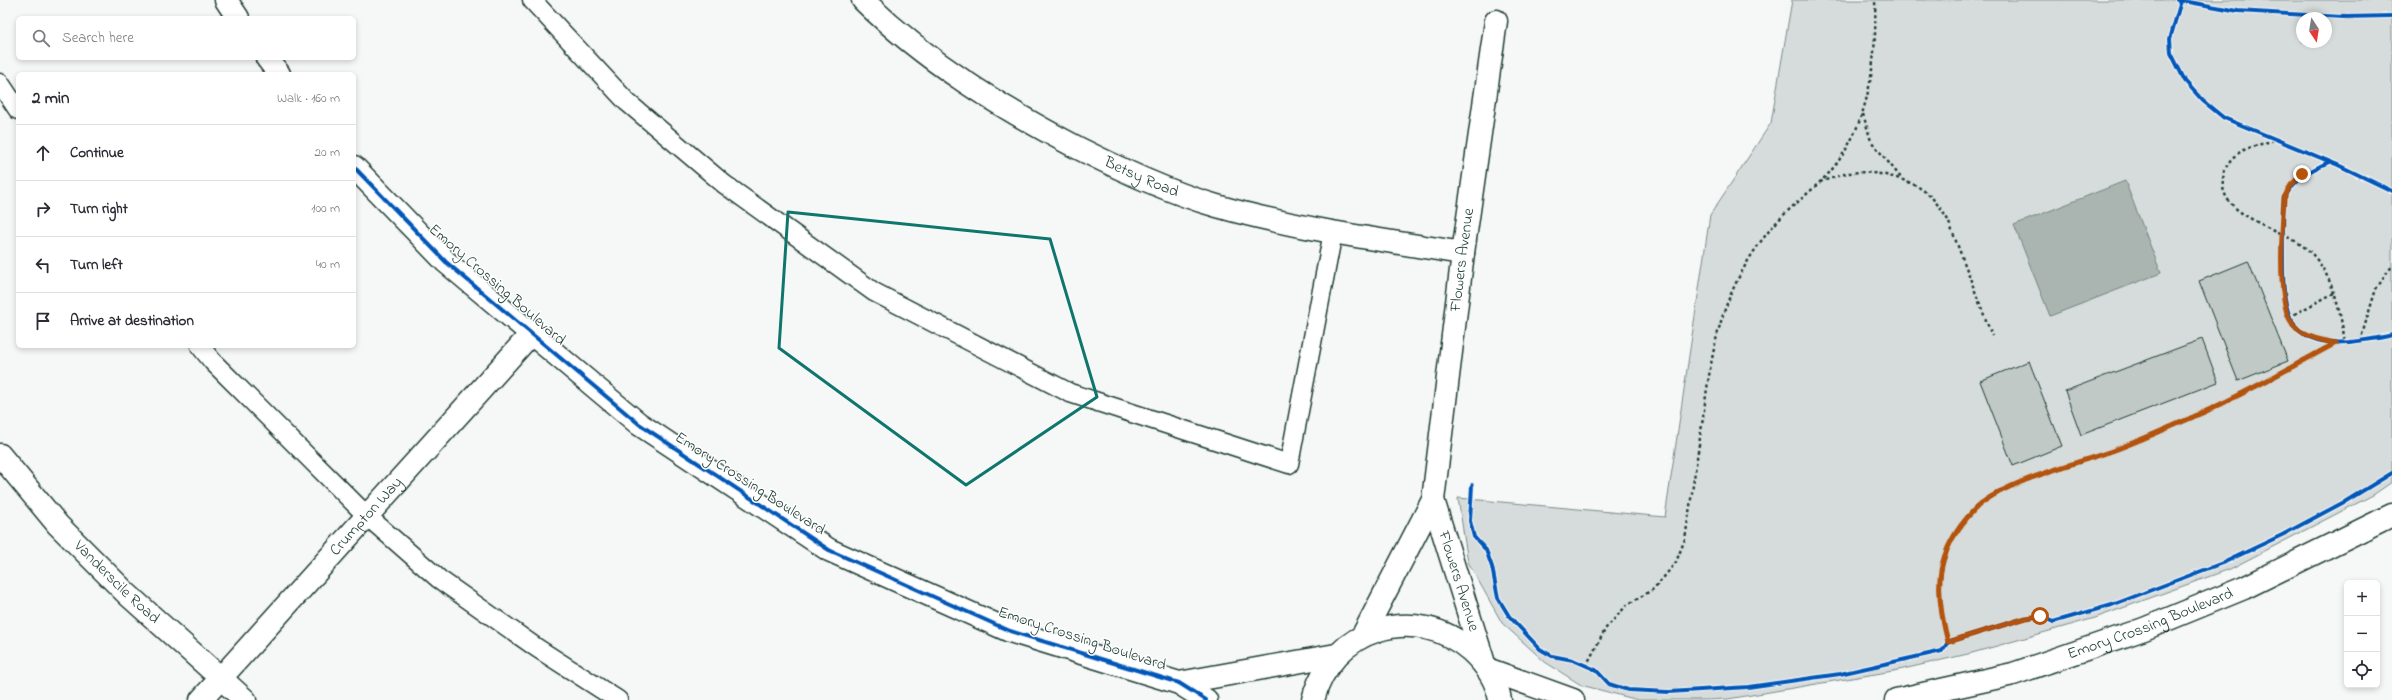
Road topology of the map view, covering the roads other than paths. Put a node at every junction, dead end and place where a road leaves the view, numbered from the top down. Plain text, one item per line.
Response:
1 (226, 0) edge
2 (532, 0) edge
3 (863, 0) edge
4 (237, 16) edge
5 (1496, 21) dead end
6 (268, 60) edge
7 (278, 72) edge
8 (0, 82) edge
9 (16, 107) edge
10 (356, 170) edge
11 (1333, 232) junction
12 (1463, 254) junction
13 (532, 333) junction
14 (202, 348) edge
15 (0, 455) edge
16 (1432, 500) junction
17 (2392, 514) edge
18 (367, 516) junction
19 (1363, 635) junction
20 (1336, 655) junction
21 (1486, 666) junction
22 (221, 678) junction
23 (1179, 683) junction
24 (201, 700) edge
25 (245, 700) edge
26 (618, 700) edge
27 (1206, 700) edge
28 (1313, 700) edge
29 (1500, 700) edge
30 (1573, 700) edge
31 (1896, 700) edge

1 - 4 street
2 - 11 lane
3 - 11 street, Betsy Road
5 - 12 street, Flowers Avenue
6 - 7 street
8 - 9 lane
10 - 13 street, Emory Crossing Boulevard
11 - 12 street, Betsy Road
12 - 16 street, Flowers Avenue
13 - 18 street, Crumpton Way
13 - 23 street, Emory Crossing Boulevard
14 - 18 lane
15 - 22 street, Vanderscile Road
16 - 19 street, Flowers Avenue
16 - 21 street, Flowers Avenue
17 - 31 street, Emory Crossing Boulevard
18 - 22 street, Crumpton Way
18 - 26 lane
19 - 20 street
19 - 21 street
20 - 23 street, Emory Crossing Boulevard
20 - 28 street
21 - 29 street, Flowers Avenue
21 - 30 street
22 - 24 street, Crumpton Way
22 - 25 street, Vanderscile Road
23 - 27 street, Emory Crossing Boulevard

